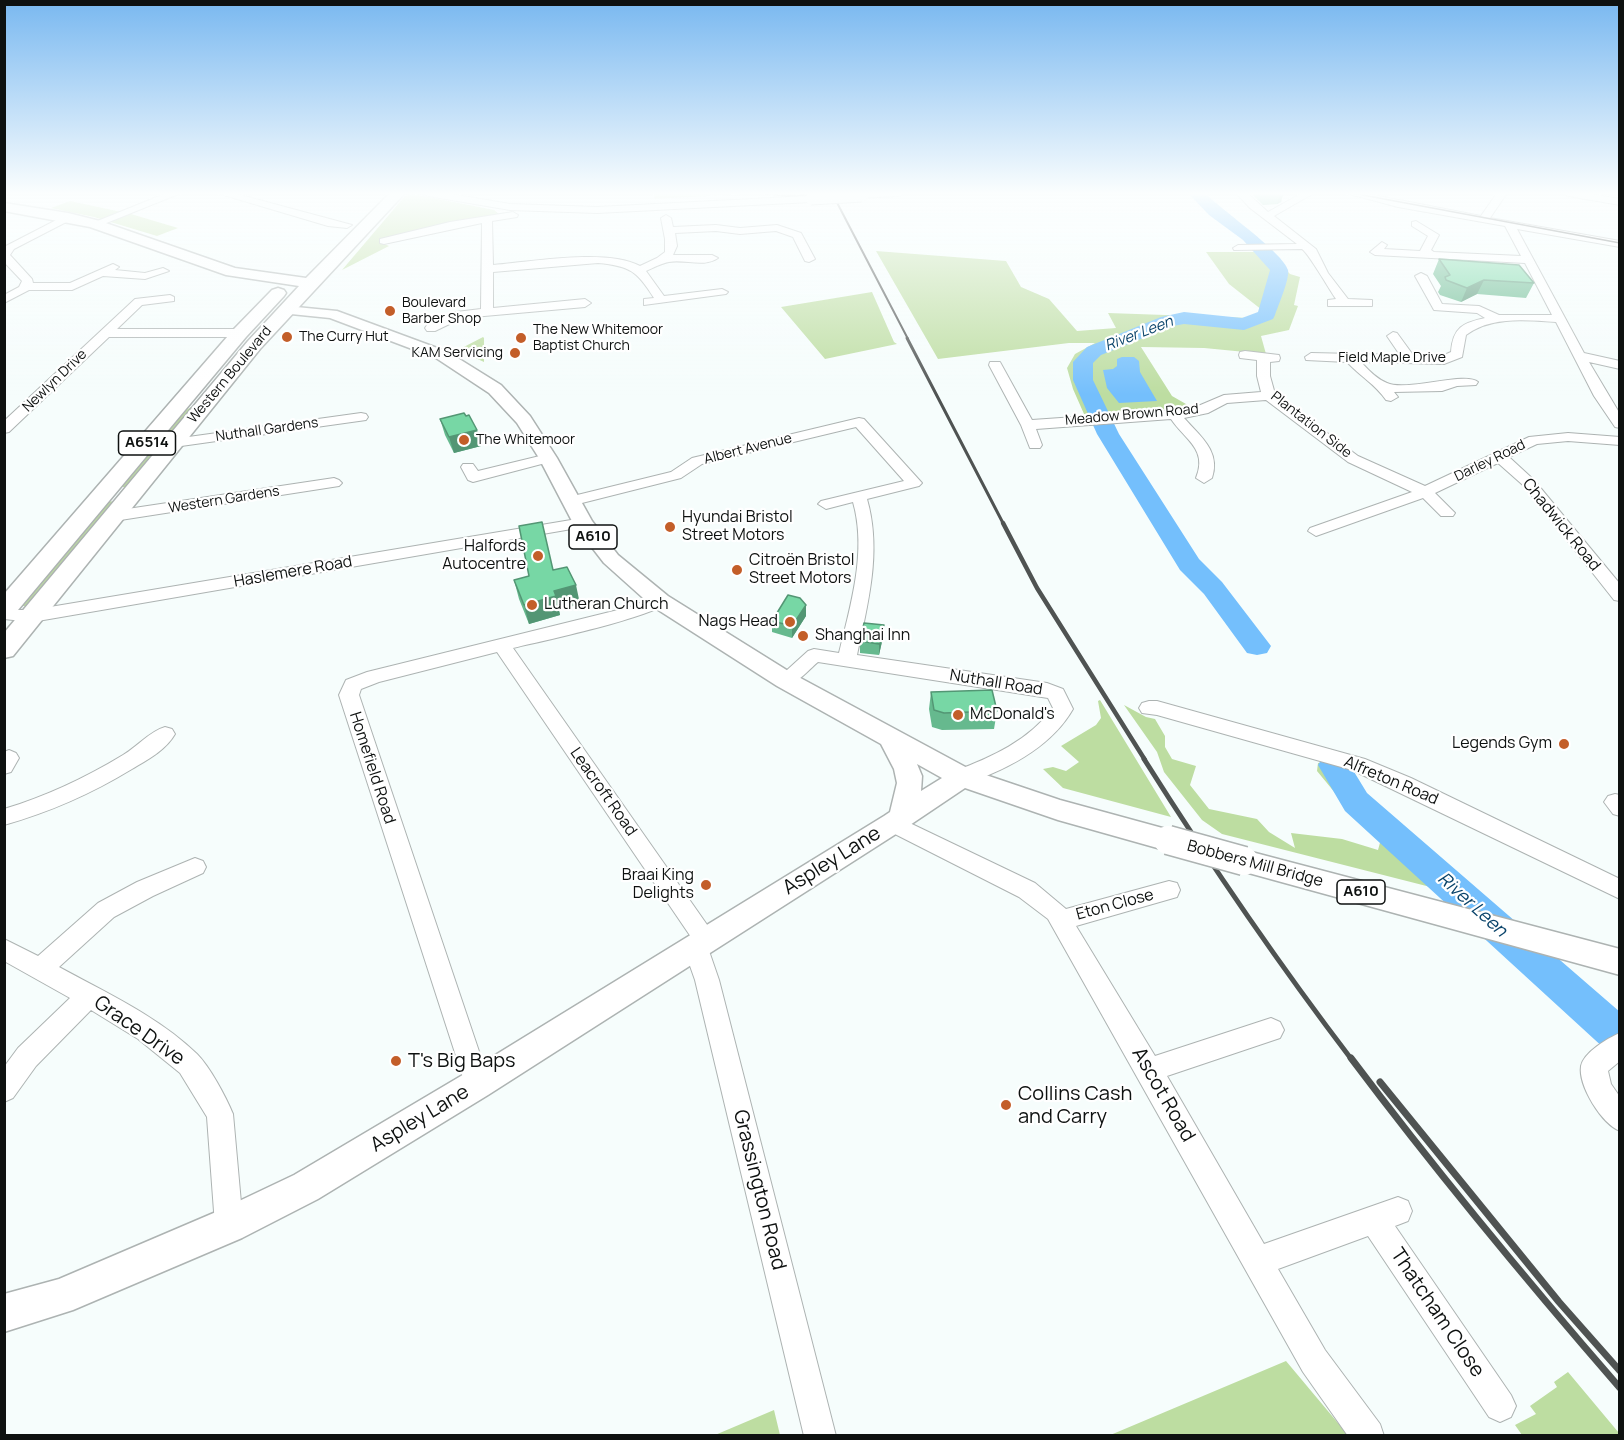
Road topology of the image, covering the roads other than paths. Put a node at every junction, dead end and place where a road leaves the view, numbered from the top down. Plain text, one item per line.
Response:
1 (8, 260) edge
2 (200, 260) edge
3 (311, 260) edge
4 (324, 260) edge
5 (486, 260) edge
6 (596, 260) edge
7 (602, 260) edge
8 (663, 260) edge
9 (689, 260) edge
10 (1317, 260) edge
11 (1529, 260) edge
12 (708, 262) dead end
13 (306, 265) junction
14 (486, 269) junction
15 (640, 269) junction
16 (163, 271) dead end
17 (237, 273) junction
18 (1420, 276) dead end
19 (301, 281) junction
20 (26, 286) junction
21 (723, 292) dead end
22 (170, 299) dead end
23 (4, 300) edge
24 (254, 300) junction
25 (661, 300) junction
26 (1344, 302) junction
27 (585, 303) dead end
28 (646, 303) dead end
29 (1368, 303) dead end
30 (1330, 304) dead end
31 (285, 310) junction
32 (487, 312) junction
33 (332, 314) junction
34 (1496, 318) junction
35 (1558, 319) junction
36 (431, 328) dead end
37 (106, 333) junction
38 (240, 333) junction
39 (265, 333) junction
40 (402, 340) junction
41 (1391, 340) dead end
42 (1245, 355) dead end
43 (1578, 356) junction
44 (1311, 357) dead end
45 (1351, 358) junction
46 (1410, 360) junction
47 (1620, 365) edge
48 (1013, 370) dead end
49 (1471, 382) dead end
50 (1269, 396) junction
51 (212, 398) junction
52 (181, 403) junction
53 (1174, 413) junction
54 (361, 417) dead end
55 (1620, 424) edge
56 (1028, 425) junction
57 (4, 429) edge
58 (1620, 441) edge
59 (174, 443) junction
60 (1035, 445) dead end
61 (1499, 456) junction
62 (548, 458) junction
63 (1212, 474) dead end
64 (471, 477) dead end
65 (334, 483) dead end
66 (1425, 492) junction
67 (101, 496) junction
68 (131, 496) junction
69 (859, 496) junction
70 (570, 501) junction
71 (825, 504) dead end
72 (1447, 513) dead end
73 (114, 516) junction
74 (583, 523) junction
75 (1316, 531) dead end
76 (1620, 596) edge
77 (660, 601) junction
78 (4, 610) edge
79 (32, 616) junction
80 (502, 645) junction
81 (4, 650) edge
82 (847, 658) junction
83 (785, 680) junction
84 (1149, 708) dead end
85 (169, 728) dead end
86 (890, 738) junction
87 (962, 777) junction
88 (4, 817) edge
89 (897, 820) junction
90 (195, 867) dead end
91 (1169, 890) dead end
92 (1620, 890) edge
93 (1061, 920) junction
94 (700, 943) junction
95 (4, 949) edge
96 (1620, 962) edge
97 (39, 970) junction
98 (89, 996) junction
99 (1270, 1030) dead end
100 (1615, 1049) edge
101 (1149, 1071) junction
102 (477, 1084) junction
103 (4, 1089) edge
104 (1620, 1118) edge
105 (229, 1224) junction
106 (1259, 1261) junction
107 (4, 1313) edge
108 (1500, 1406) dead end
109 (820, 1436) edge
110 (1368, 1436) edge

1 - 20 street
2 - 17 highway
3 - 13 highway, Western Boulevard / A6514
4 - 19 highway, Western Boulevard / A6514
5 - 14 street
6 - 14 street
7 - 15 street
8 - 15 street
9 - 12 street
10 - 26 street
11 - 35 street
13 - 17 highway
13 - 19 highway, Western Boulevard / A6514
14 - 32 street
15 - 25 street
16 - 20 street
17 - 19 highway
17 - 24 highway
18 - 34 street
19 - 24 highway, Western Boulevard / A6514
19 - 31 highway, Western Boulevard / A6514
19 - 40 main road, A610
20 - 23 street
21 - 25 street
22 - 37 street, Newlyn Drive
24 - 31 highway, A610
24 - 38 highway, Western Boulevard / A6514
25 - 28 street
26 - 29 street
26 - 30 street
27 - 32 street
31 - 33 main road, A610
31 - 39 highway, Western Boulevard / A6514
32 - 36 street
33 - 39 main road
33 - 40 main road, A610
34 - 35 street, Field Maple Drive
34 - 46 street, Field Maple Drive
35 - 43 street
37 - 38 street
37 - 57 street, Newlyn Drive
38 - 52 highway, Western Boulevard / A6514
39 - 51 highway, Western Boulevard / A6514
40 - 62 main road, A610
41 - 46 street
42 - 50 street, Plantation Side
43 - 47 street
43 - 55 street
44 - 45 street, Field Maple Drive
45 - 46 street, Field Maple Drive
45 - 49 street
48 - 56 street
50 - 53 street, Meadow Brown Road
50 - 66 street, Plantation Side
51 - 52 street
51 - 59 highway, Western Boulevard / A6514
52 - 67 highway, Western Boulevard / A6514
53 - 56 street, Meadow Brown Road
53 - 63 street
54 - 59 street, Nuthall Gardens
56 - 60 street
58 - 61 street, Darley Road
59 - 68 highway, Western Boulevard / A6514
61 - 66 street, Darley Road
61 - 76 street, Chadwick Road
62 - 64 street
62 - 70 main road, A610
65 - 73 street, Western Gardens
66 - 72 street, Plantation Side
66 - 75 street, Darley Road
67 - 68 highway
67 - 78 highway, Western Boulevard / A6514
68 - 73 highway, Western Boulevard / A6514
69 - 70 street, Albert Avenue
69 - 71 street
69 - 82 street
70 - 74 main road, A610
73 - 79 highway, Western Boulevard / A6514
74 - 77 main road, A610
74 - 79 street, Haslemere Road
77 - 80 street, Homefield Road
77 - 83 main road, A610
78 - 79 street, Haslemere Road
79 - 81 highway, Western Boulevard / A6514
80 - 94 street, Leacroft Road
80 - 102 street, Homefield Road
82 - 83 street, Nuthall Road
82 - 87 street, Nuthall Road
83 - 86 main road, A610
84 - 92 street, Alfreton Road
85 - 88 street
86 - 87 main road, A610
86 - 89 main road
87 - 89 main road, Aspley Lane
87 - 96 main road, Bobbers Mill Bridge / A610, bridge
89 - 93 street, Ascot Road
89 - 94 main road, Aspley Lane
90 - 97 street
91 - 93 street, Eton Close
93 - 101 street, Ascot Road
94 - 102 main road, Aspley Lane
94 - 109 street, Grassington Road
95 - 97 street, Grace Drive
97 - 98 street, Grace Drive
98 - 103 street
98 - 105 street, Grace Drive
99 - 101 street
100 - 104 street
101 - 106 street, Ascot Road
102 - 105 main road, Aspley Lane
105 - 107 main road, Aspley Lane
106 - 108 street, Thatcham Close
106 - 110 street, Ascot Road

